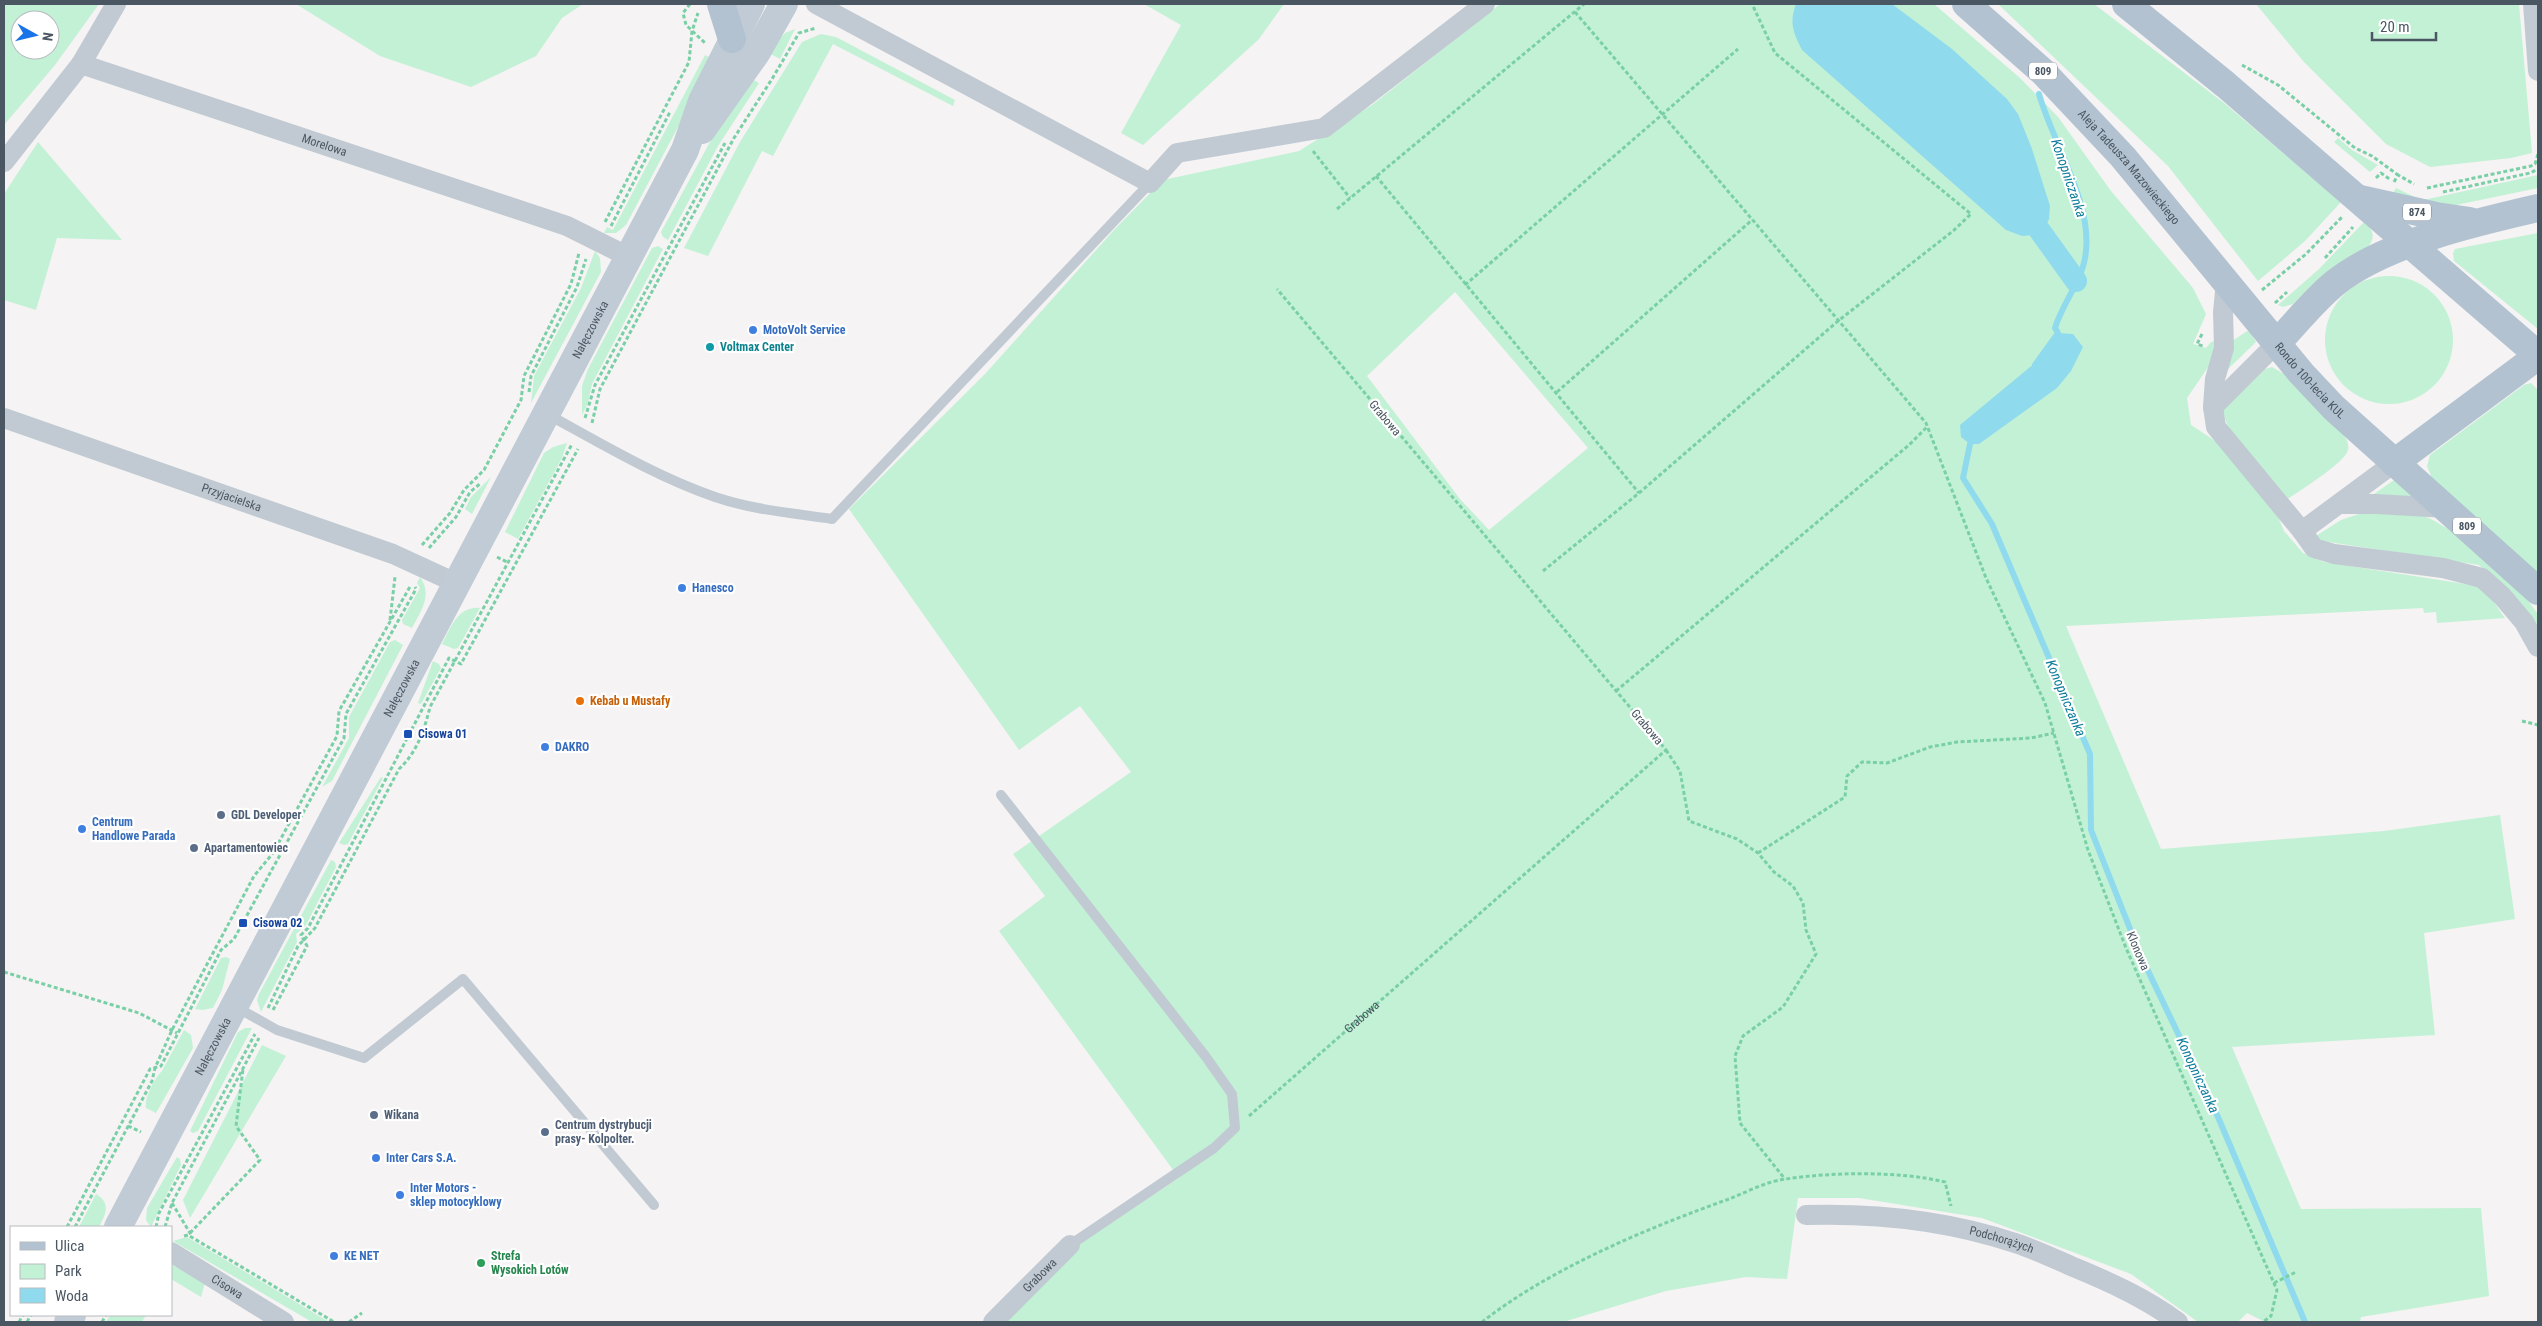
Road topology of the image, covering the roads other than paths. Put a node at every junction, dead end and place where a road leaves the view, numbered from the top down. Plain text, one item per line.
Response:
1 (116, 4) edge
2 (752, 4) edge
3 (784, 4) edge
4 (816, 4) edge
5 (1485, 4) edge
6 (1966, 4) edge
7 (2126, 4) edge
8 (2533, 4) edge
9 (709, 8) edge
10 (719, 42) junction
11 (81, 64) junction
12 (2538, 71) edge
13 (685, 150) junction
14 (4, 162) edge
15 (1150, 183) junction
16 (2358, 199) junction
17 (2538, 208) edge
18 (2476, 222) junction
19 (2410, 245) junction
20 (629, 257) junction
21 (2226, 281) junction
22 (2277, 343) junction
23 (2538, 355) edge
24 (2213, 407) junction
25 (546, 414) junction
26 (4, 418) edge
27 (2394, 463) junction
28 (2340, 504) junction
29 (2447, 508) junction
30 (2302, 531) junction
31 (456, 583) junction
32 (2538, 591) edge
33 (2538, 647) edge
34 (1001, 795) dead end
35 (234, 1006) junction
36 (654, 1205) dead end
37 (1806, 1215) dead end
38 (123, 1225) edge
39 (176, 1244) edge
40 (1070, 1245) joint
41 (284, 1322) edge
42 (994, 1322) edge
43 (2178, 1322) edge

1 - 11 street
2 - 10 street, Nałęczowska
3 - 13 street, Nałęczowska
4 - 15 street
5 - 15 street
6 - 21 main road, Aleja Tadeusza Mazowieckiego / 809
7 - 16 main road
8 - 12 street
9 - 10 main road
10 - 13 street, Nałęczowska
11 - 14 street
11 - 20 street, Morelowa
13 - 20 street, Nałęczowska
15 - 25 lane
16 - 18 main road, 874
16 - 19 main road
17 - 18 main road, 874
18 - 19 main road, 874
19 - 22 main road, Rondo 100-lecia KUL
19 - 23 main road
20 - 25 street, Nałęczowska
21 - 22 main road, Aleja Tadeusza Mazowieckiego / 809
21 - 24 street
22 - 24 street
22 - 27 main road, Rondo 100-lecia KUL / 809
23 - 27 main road
24 - 30 street
25 - 31 street, Nałęczowska
26 - 31 street, Przyjacielska
27 - 28 street
27 - 29 main road, 809
28 - 29 street
28 - 30 street
29 - 32 main road, 809
30 - 33 street
31 - 35 street, Nałęczowska
34 - 40 lane, Grabowa
35 - 36 lane
35 - 38 street, Nałęczowska
37 - 43 street, Podchorążych
39 - 41 street, Cisowa
40 - 42 street, Grabowa

